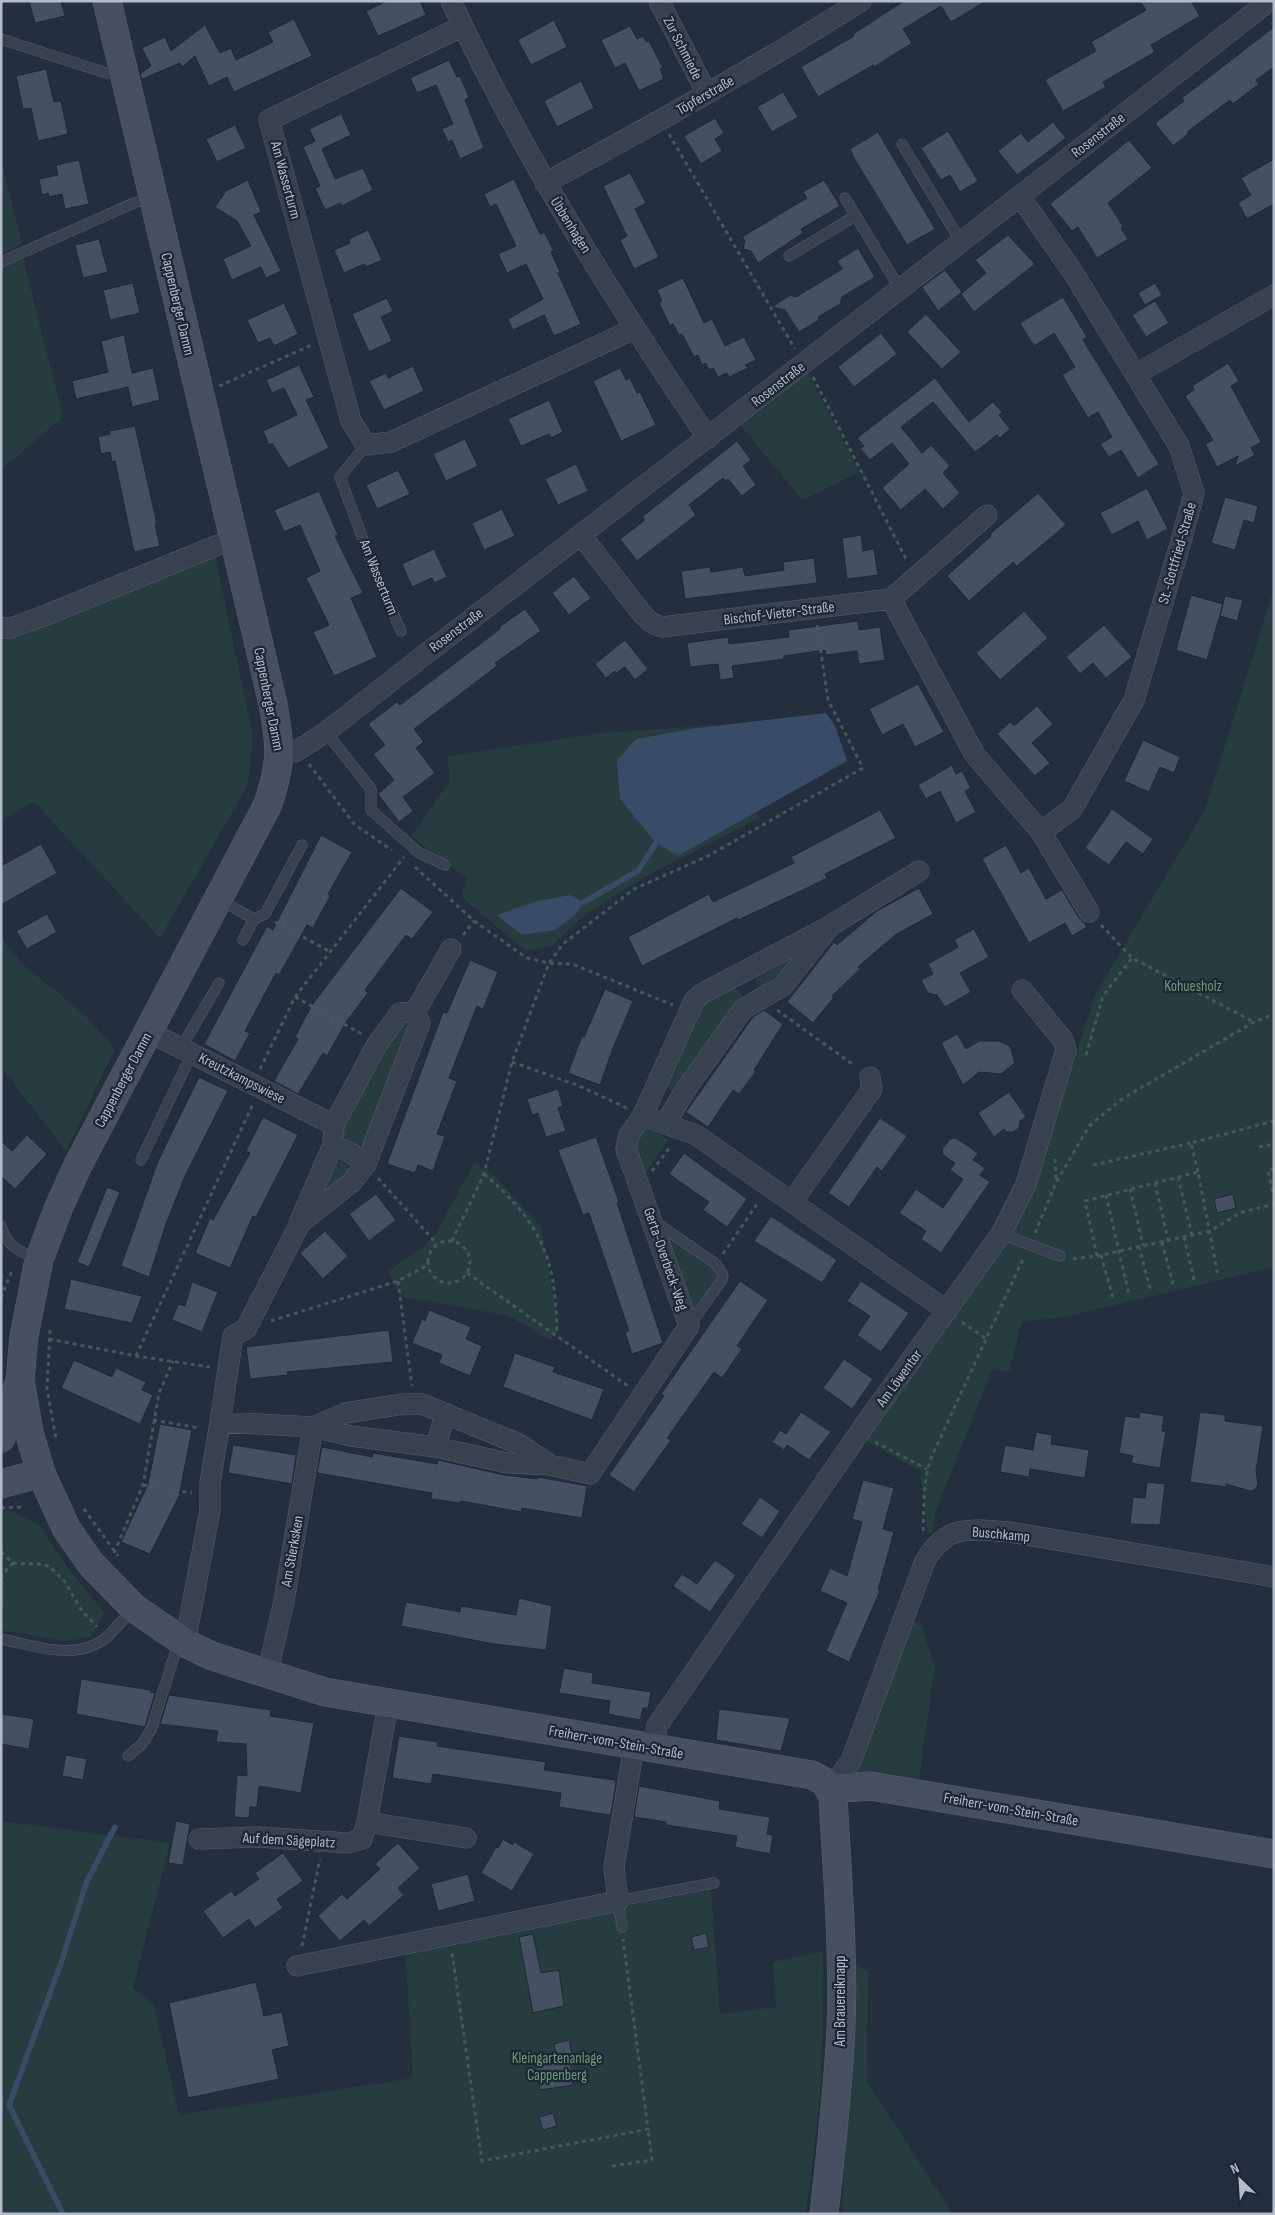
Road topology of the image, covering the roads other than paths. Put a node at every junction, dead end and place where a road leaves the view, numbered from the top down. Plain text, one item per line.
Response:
1 (107, 1) edge
2 (451, 1) edge
3 (659, 1) edge
4 (861, 1) edge
5 (1269, 1) edge
6 (463, 26) junction
7 (1, 39) edge
8 (124, 71) junction
9 (707, 94) junction
10 (902, 144) dead end
11 (545, 183) junction
12 (1020, 196) junction
13 (153, 197) junction
14 (845, 198) dead end
15 (855, 216) junction
16 (961, 242) junction
17 (789, 256) dead end
18 (1, 262) edge
19 (900, 289) junction
20 (1274, 295) edge
21 (634, 329) junction
22 (1136, 374) junction
23 (708, 438) junction
24 (366, 445) junction
25 (987, 514) dead end
26 (581, 535) junction
27 (235, 541) junction
28 (891, 599) junction
29 (1, 628) edge
30 (401, 632) dead end
31 (326, 732) junction
32 (288, 752) junction
33 (1041, 832) junction
34 (302, 845) dead end
35 (445, 865) dead end
36 (919, 871) dead end
37 (219, 900) junction
38 (1089, 912) road end
39 (254, 919) junction
40 (830, 926) junction
41 (242, 940) dead end
42 (451, 949) dead end
43 (738, 974) junction
44 (219, 983) dead end
45 (1022, 990) dead end
46 (762, 999) junction
47 (415, 1012) junction
48 (149, 1032) junction
49 (186, 1050) junction
50 (870, 1077) road end
51 (642, 1115) junction
52 (334, 1125) junction
53 (674, 1127) junction
54 (333, 1146) junction
55 (140, 1160) dead end
56 (366, 1164) junction
57 (792, 1202) junction
58 (652, 1220) junction
59 (300, 1223) junction
60 (1, 1226) edge
61 (1001, 1234) junction
62 (30, 1256) junction
63 (1060, 1256) road end
64 (947, 1311) junction
65 (689, 1326) junction
66 (20, 1380) junction
67 (445, 1414) junction
68 (219, 1426) junction
69 (313, 1427) junction
70 (1, 1438) edge
71 (436, 1447) junction
72 (550, 1466) junction
73 (41, 1473) junction
74 (1, 1484) edge
75 (1274, 1576) edge
76 (134, 1608) junction
77 (1, 1639) edge
78 (182, 1641) junction
79 (268, 1675) junction
80 (388, 1704) junction
81 (644, 1747) junction
82 (128, 1756) dead end
83 (830, 1789) junction
84 (367, 1822) junction
85 (466, 1838) dead end
86 (198, 1839) dead end
87 (1274, 1854) edge
88 (714, 1883) dead end
89 (618, 1901) junction
90 (622, 1927) road end
91 (297, 1966) road end
92 (824, 2214) edge

1 - 8 main road, Cappenberger Damm
2 - 6 street, Übbenhagen
3 - 9 street, Zur Schmiede
4 - 9 street, Töpferstraße
5 - 12 street, Rosenstraße
6 - 11 street, Übbenhagen
6 - 24 street, Am Wasserturm
7 - 8 lane
8 - 13 main road, Cappenberger Damm
9 - 11 street, Töpferstraße
10 - 16 lane
11 - 21 street, Übbenhagen
12 - 16 street, Rosenstraße
12 - 22 street, St.-Gottfried-Straße
13 - 18 lane
13 - 27 main road, Cappenberger Damm
14 - 15 lane
15 - 17 lane
15 - 19 lane
16 - 19 street, Rosenstraße
19 - 23 street, Rosenstraße
20 - 22 street
21 - 23 street, Übbenhagen
21 - 24 street
22 - 33 street, St.-Gottfried-Straße
23 - 26 street, Rosenstraße
24 - 30 lane, Am Wasserturm
25 - 28 street
26 - 28 street, Bischof-Vieter-Straße
26 - 31 street, Rosenstraße
27 - 29 street
27 - 32 main road, Cappenberger Damm
28 - 33 street
31 - 32 street, Rosenstraße
31 - 35 lane
32 - 37 main road, Cappenberger Damm
33 - 38 street
34 - 39 lane
36 - 40 street, Gerta-Overbeck-Weg
37 - 39 lane
37 - 48 main road, Cappenberger Damm
39 - 41 lane
40 - 43 street, Gerta-Overbeck-Weg
40 - 46 street, Gerta-Overbeck-Weg
42 - 47 street
43 - 46 street
43 - 51 street, Gerta-Overbeck-Weg
44 - 49 lane
45 - 61 street, Am Löwentor
46 - 53 street, Gerta-Overbeck-Weg
47 - 52 street
47 - 56 street
48 - 49 street, Kreutzkampswiese
48 - 62 main road, Cappenberger Damm
49 - 52 street, Kreutzkampswiese
49 - 55 lane
50 - 57 street
51 - 53 street
51 - 58 street, Gerta-Overbeck-Weg
52 - 54 street
53 - 57 street
54 - 56 street
54 - 59 street
56 - 59 street
57 - 64 street
58 - 65 street, Gerta-Overbeck-Weg
58 - 65 lane
59 - 68 street
60 - 62 lane
61 - 63 lane
61 - 64 street, Am Löwentor
62 - 66 main road, Cappenberger Damm
64 - 81 street, Am Löwentor
65 - 72 street, Gerta-Overbeck-Weg
66 - 70 main road
66 - 73 main road, Cappenberger Damm
67 - 69 street
67 - 71 street
67 - 72 street
68 - 69 street
68 - 78 street
69 - 71 street
69 - 79 street, Am Stierksken
71 - 72 street
73 - 74 main road
73 - 76 main road, Freiherr-vom-Stein-Straße
75 - 83 street, Buschkamp
76 - 77 lane
76 - 78 main road, Freiherr-vom-Stein-Straße
78 - 79 main road, Freiherr-vom-Stein-Straße
78 - 82 lane
79 - 80 main road, Freiherr-vom-Stein-Straße
80 - 81 main road, Freiherr-vom-Stein-Straße
80 - 84 street, Auf dem Sägeplatz
81 - 83 main road, Freiherr-vom-Stein-Straße
81 - 89 street, Am Löwentor
83 - 87 main road, Freiherr-vom-Stein-Straße
83 - 92 main road, Am Brauereiknapp
84 - 85 street
84 - 86 street, Auf dem Sägeplatz
88 - 89 lane
89 - 90 lane
89 - 91 street

